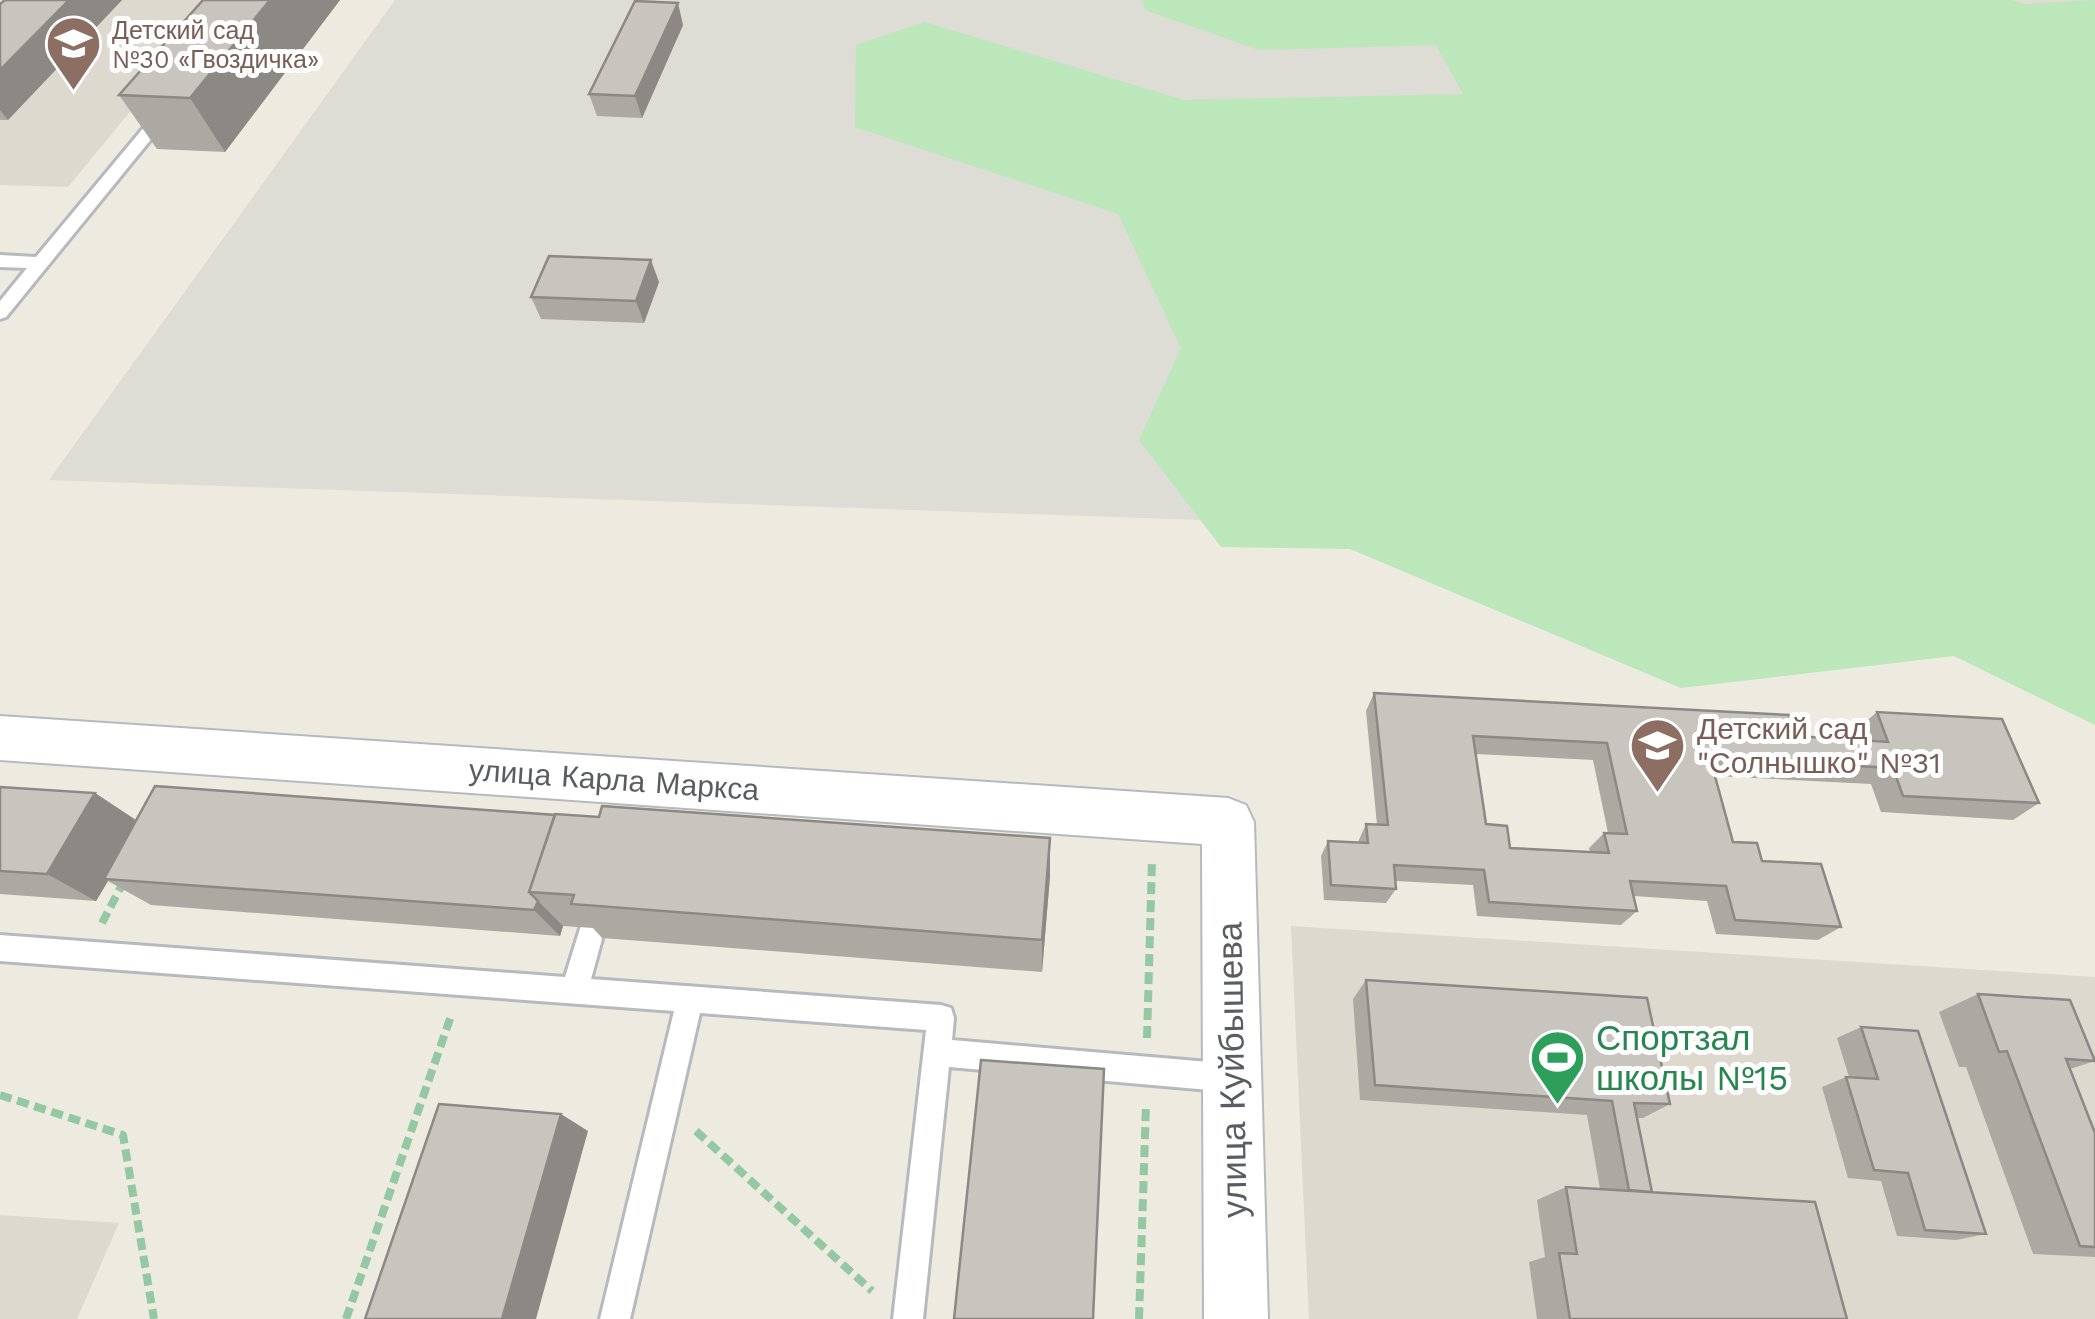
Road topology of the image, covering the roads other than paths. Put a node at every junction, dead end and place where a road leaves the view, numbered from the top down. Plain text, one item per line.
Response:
1 (180, 93) edge
2 (0, 261) edge
3 (41, 263) junction
4 (0, 313) edge
5 (0, 738) edge
6 (1228, 822) joint
7 (592, 928) edge
8 (0, 948) edge
9 (574, 990) junction
10 (690, 1000) junction
11 (937, 1052) junction
12 (1232, 1078) junction
13 (615, 1319) edge
14 (908, 1319) edge
15 (1236, 1319) edge

1 - 3 lane
2 - 3 lane
3 - 4 lane
5 - 6 street, улица Карла Маркса
6 - 12 street, улица Куйбышева
7 - 9 lane
8 - 9 lane
9 - 10 lane
10 - 11 lane
10 - 13 lane
11 - 12 lane
11 - 14 lane
12 - 15 street, улица Куйбышева

